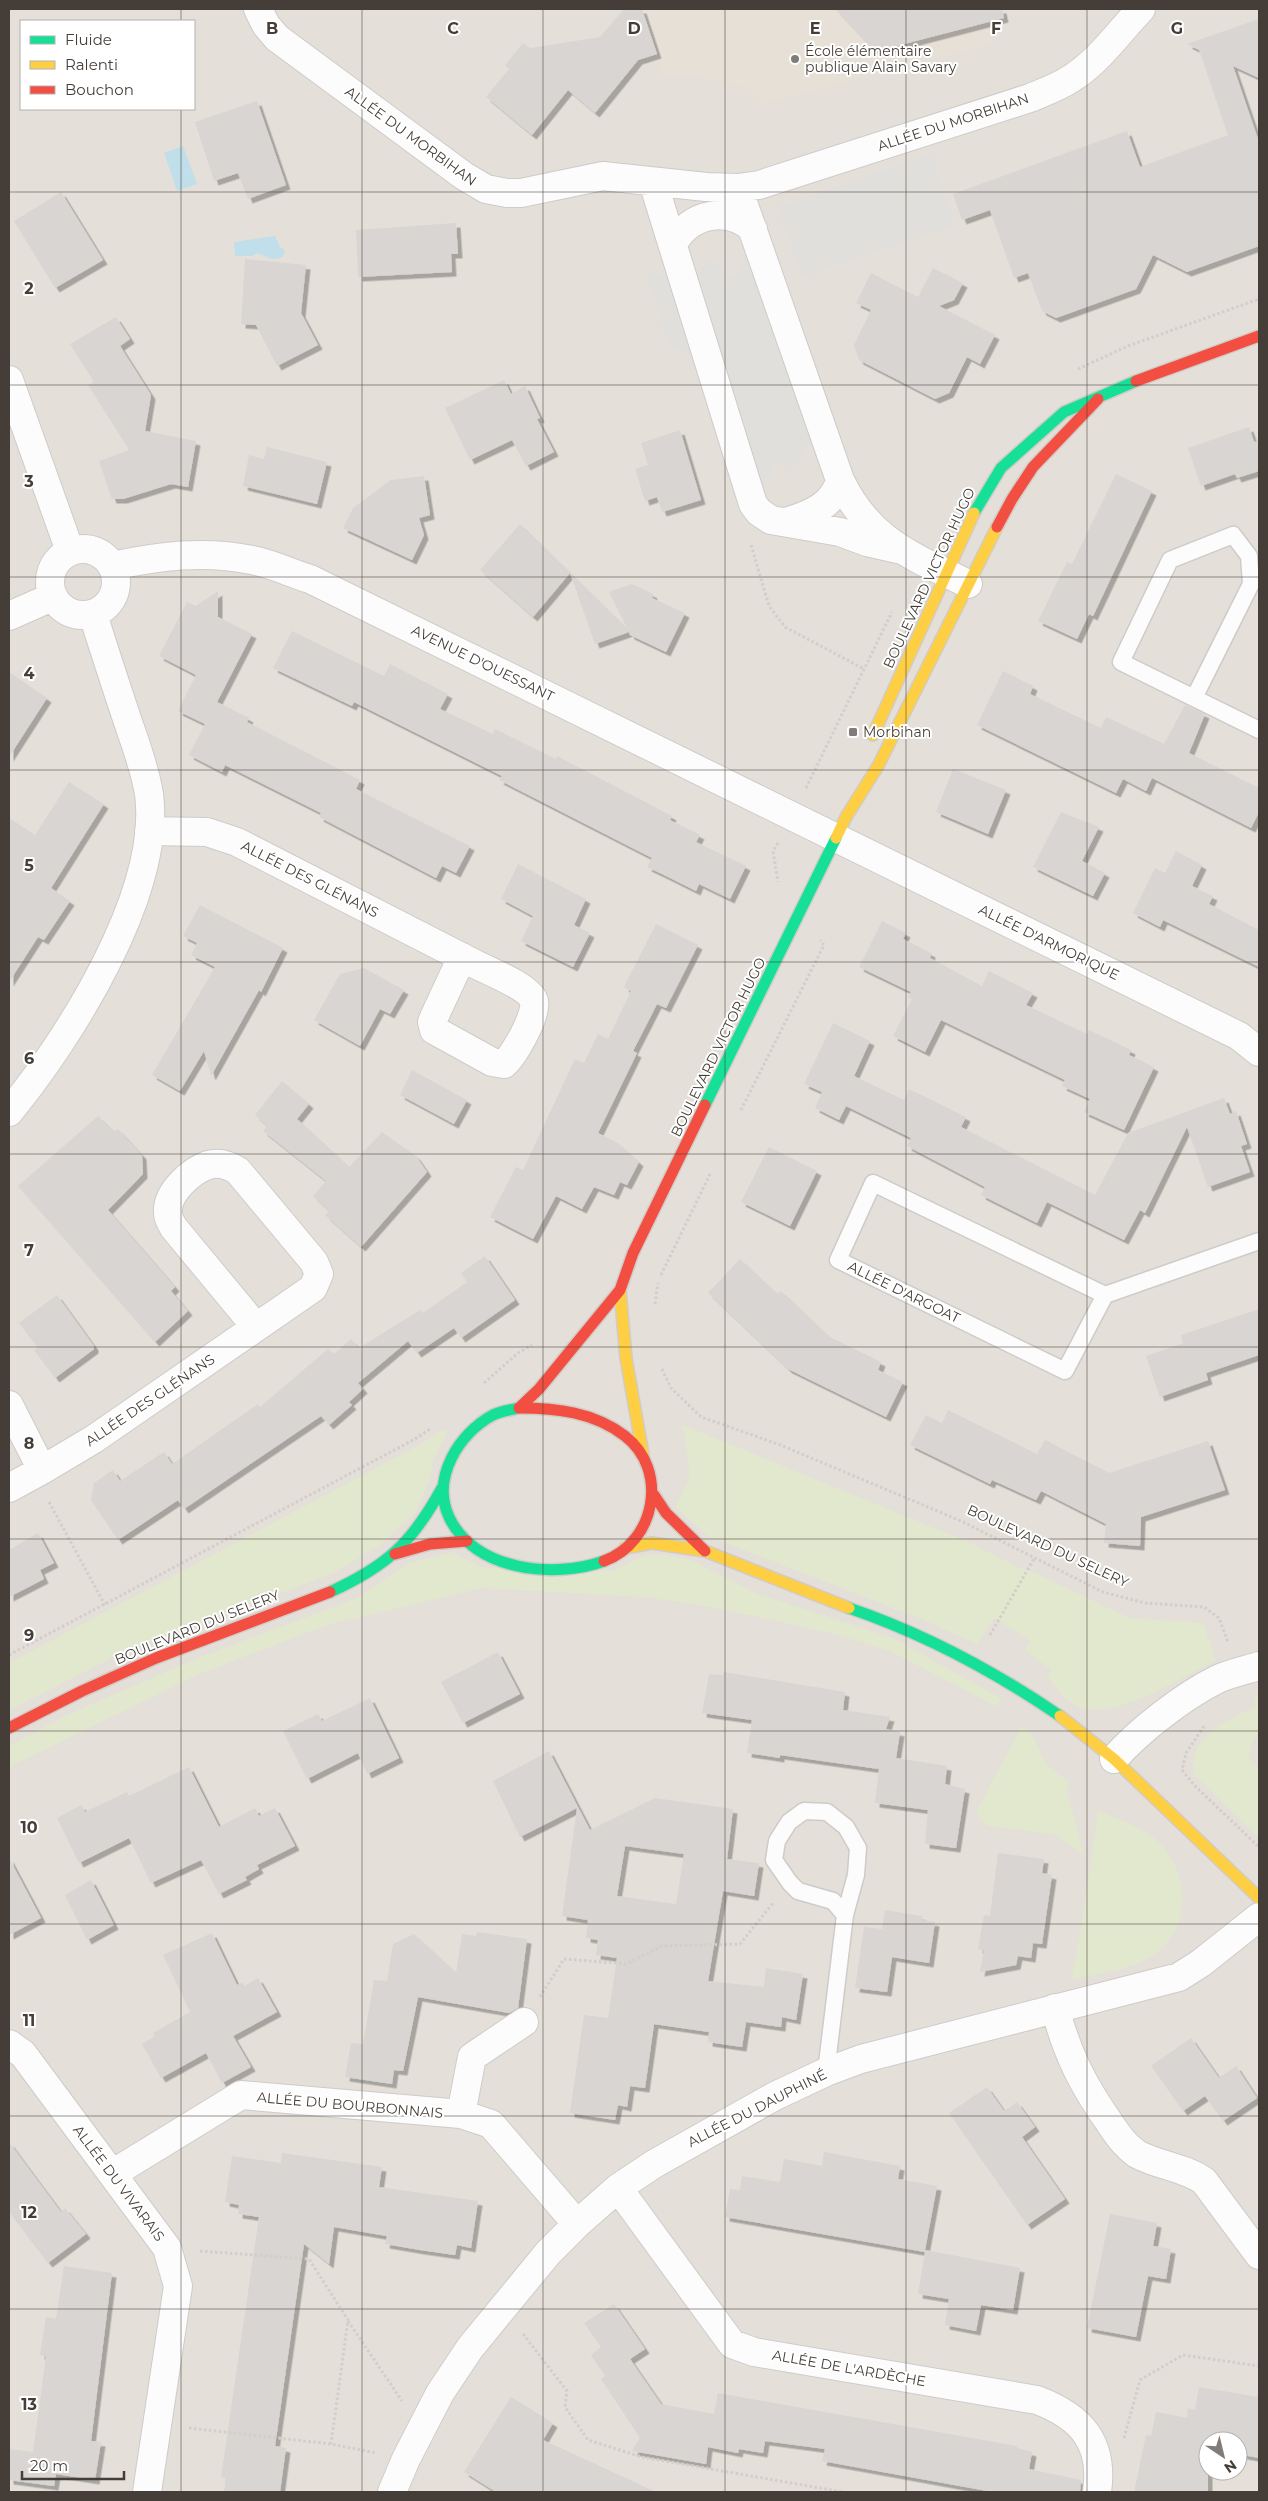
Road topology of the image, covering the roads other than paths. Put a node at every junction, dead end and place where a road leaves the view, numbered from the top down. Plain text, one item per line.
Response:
1 (258, 9) edge
2 (1141, 9) edge
3 (654, 182) junction
4 (738, 188) junction
5 (752, 229) junction
6 (673, 244) junction
7 (1259, 336) edge
8 (9, 380) edge
9 (1098, 399) junction
10 (840, 480) junction
11 (789, 521) junction
12 (898, 549) junction
13 (70, 551) junction
14 (112, 566) junction
15 (957, 578) junction
16 (52, 597) junction
17 (93, 614) junction
18 (9, 616) edge
19 (1194, 698) junction
20 (1259, 730) edge
21 (868, 746) dead end
22 (858, 774) dead end
23 (841, 827) junction
24 (149, 831) junction
25 (462, 957) dead end
26 (1259, 1052) edge
27 (9, 1112) edge
28 (1259, 1240) edge
29 (620, 1290) junction
30 (1105, 1295) junction
31 (256, 1327) junction
32 (9, 1405) edge
33 (519, 1408) junction
34 (643, 1455) junction
35 (38, 1472) junction
36 (9, 1488) edge
37 (442, 1488) junction
38 (654, 1495) junction
39 (467, 1541) junction
40 (625, 1548) junction
41 (705, 1551) junction
42 (395, 1554) junction
43 (1248, 1669) edge
44 (9, 1728) edge
45 (1114, 1759) junction
46 (1259, 1898) edge
47 (845, 1915) junction
48 (1259, 1917) edge
49 (1055, 2008) junction
50 (524, 2022) road end
51 (9, 2044) edge
52 (826, 2072) junction
53 (461, 2114) junction
54 (112, 2174) junction
55 (618, 2188) junction
56 (577, 2224) junction
57 (1259, 2256) edge
58 (147, 2492) edge
59 (392, 2492) edge
60 (1097, 2492) edge

1 - 3 street, ALLÉE DU MORBIHAN
2 - 4 street, ALLÉE DU MORBIHAN
3 - 4 street, ALLÉE DU MORBIHAN
3 - 6 street
4 - 5 street
5 - 6 street
5 - 10 street
6 - 11 street
7 - 9 street, BOULEVARD VICTOR HUGO
8 - 13 street
9 - 15 street, BOULEVARD VICTOR HUGO
9 - 15 street, BOULEVARD VICTOR HUGO
10 - 11 street
10 - 12 street
11 - 12 street
12 - 15 street
13 - 14 street
13 - 16 street
14 - 17 street
14 - 23 street, AVENUE D'OUESSANT
15 - 21 street, BOULEVARD VICTOR HUGO
15 - 23 street, BOULEVARD VICTOR HUGO
16 - 17 street
16 - 18 street
17 - 24 street
19 - 19 lane
19 - 20 lane
22 - 23 street, BOULEVARD VICTOR HUGO
23 - 26 street, ALLÉE D'ARMORIQUE
23 - 29 street, BOULEVARD VICTOR HUGO
24 - 25 street, ALLÉE DES GLÉNANS
24 - 27 street
28 - 30 lane
29 - 33 street, BOULEVARD VICTOR HUGO
29 - 34 street, BOULEVARD VICTOR HUGO
30 - 30 lane, ALLÉE D'ARGOAT
31 - 31 street, ALLÉE DES GLÉNANS
31 - 35 street, ALLÉE DES GLÉNANS
32 - 35 street
33 - 34 street
33 - 37 street
34 - 38 street
35 - 36 street, ALLÉE DES GLÉNANS
37 - 39 street
37 - 42 street, BOULEVARD DU SELERY
38 - 40 street
38 - 41 street
39 - 40 street
39 - 42 street, BOULEVARD DU SELERY
40 - 41 street
41 - 45 street
42 - 44 street, BOULEVARD DU SELERY
43 - 45 street
45 - 46 street
47 - 47 lane
47 - 52 lane
48 - 49 street, ALLÉE DU DAUPHINÉ
49 - 52 street, ALLÉE DU DAUPHINÉ
49 - 57 street
50 - 53 street, ALLÉE DU BOURBONNAIS
51 - 54 street, ALLÉE DU VIVARAIS
52 - 55 street, ALLÉE DU DAUPHINÉ
53 - 54 street, ALLÉE DU BOURBONNAIS
53 - 56 street, ALLÉE DU BOURBONNAIS
54 - 58 street, ALLÉE DU VIVARAIS
55 - 56 street, ALLÉE DU DAUPHINÉ
55 - 60 street, ALLÉE DE L'ARDÈCHE
56 - 59 street, ALLÉE DU DAUPHINÉ

